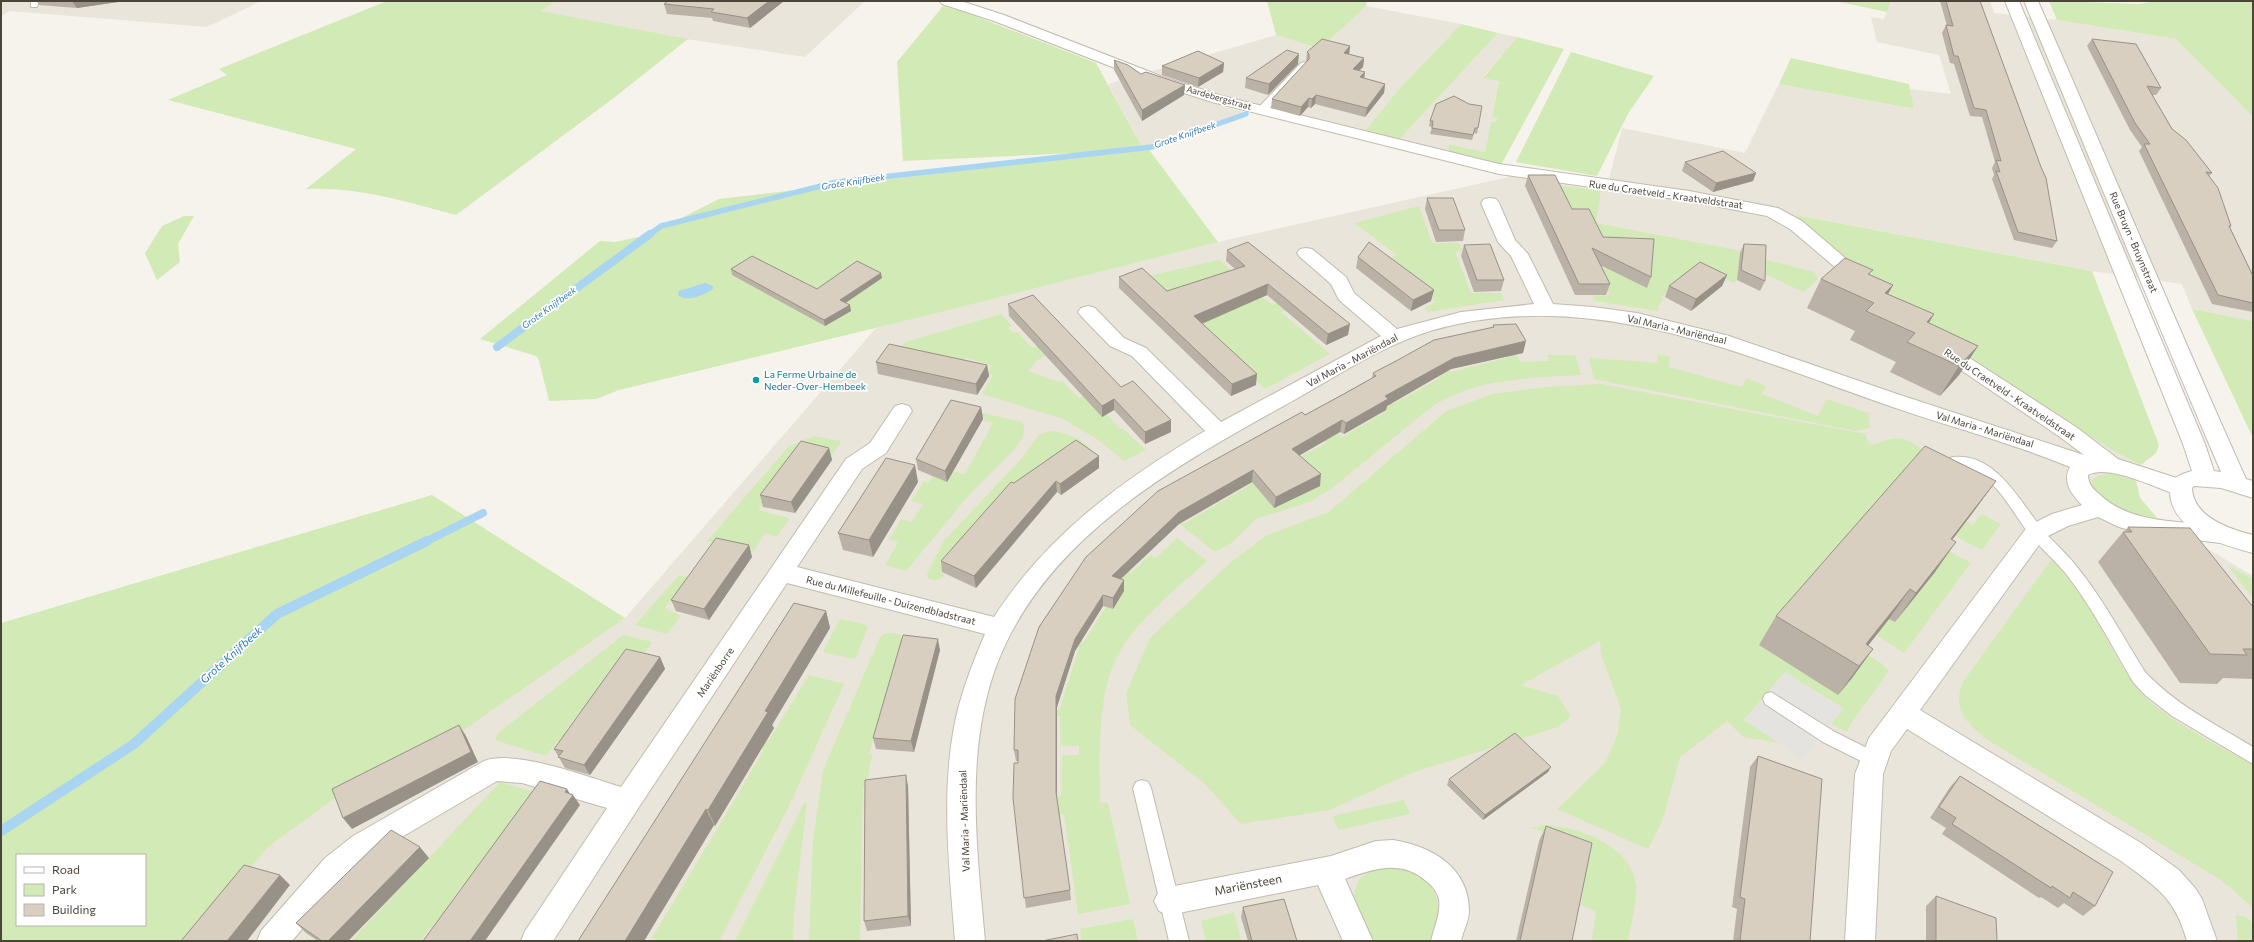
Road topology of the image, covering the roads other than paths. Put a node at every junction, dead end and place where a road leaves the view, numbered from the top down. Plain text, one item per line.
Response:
1 (947, 1) edge
2 (2012, 1) edge
3 (2031, 1) edge
4 (1304, 65) edge
5 (1262, 110) junction
6 (1499, 169) joint
7 (1490, 203) dead end
8 (1306, 253) dead end
9 (1877, 294) edge
10 (1546, 310) junction
11 (1088, 312) dead end
12 (1394, 337) junction
13 (1930, 339) edge
14 (902, 411) dead end
15 (1219, 433) junction
16 (2110, 464) junction
17 (2087, 465) junction
18 (1943, 477) edge
19 (2205, 477) junction
20 (2245, 486) edge
21 (2181, 488) junction
22 (2100, 508) junction
23 (2036, 532) junction
24 (2220, 534) junction
25 (2253, 544) edge
26 (781, 572) junction
27 (1000, 628) junction
28 (1771, 699) dead end
29 (1904, 714) junction
30 (2253, 756) edge
31 (1873, 759) junction
32 (1142, 788) dead end
33 (627, 801) junction
34 (1326, 870) junction
35 (1169, 901) junction
36 (272, 941) edge
37 (536, 941) edge
38 (970, 941) edge
39 (1179, 941) edge
40 (1358, 941) edge
41 (1446, 941) edge
42 (1860, 941) edge
43 (2202, 941) edge

1 - 5 street, Aardebergstraat
2 - 19 street, Rue Bruyn - Bruynstraat
3 - 20 street, Rue Bruyn - Bruynstraat
4 - 5 lane
5 - 6 street, Aardebergstraat
6 - 9 street, Rue du Craetveld - Kraatveldstraat
7 - 10 street
8 - 12 street
10 - 12 street, Val Maria - Mariëndaal
10 - 17 street, Val Maria - Mariëndaal
11 - 15 street
12 - 15 street, Val Maria - Mariëndaal
13 - 16 street, Rue du Craetveld - Kraatveldstraat
14 - 26 street, Mariënborre
15 - 27 street, Val Maria - Mariëndaal
16 - 17 street, Val Maria - Mariëndaal
16 - 21 street, Val Maria - Mariëndaal
17 - 22 street
18 - 23 lane
19 - 20 street
19 - 21 street
21 - 24 street
22 - 23 street
22 - 24 street
23 - 29 street
23 - 30 lane
24 - 25 street
26 - 27 street, Rue du Millefeuille - Duizendbladstraat
26 - 33 street, Mariënborre
27 - 38 street, Val Maria - Mariëndaal
28 - 31 lane
29 - 31 street
29 - 43 street
31 - 42 street
32 - 35 lane
33 - 36 street
33 - 37 street, Mariënborre
34 - 35 street, Mariënsteen
34 - 40 street
34 - 41 street, Mariënsteen
35 - 39 lane

